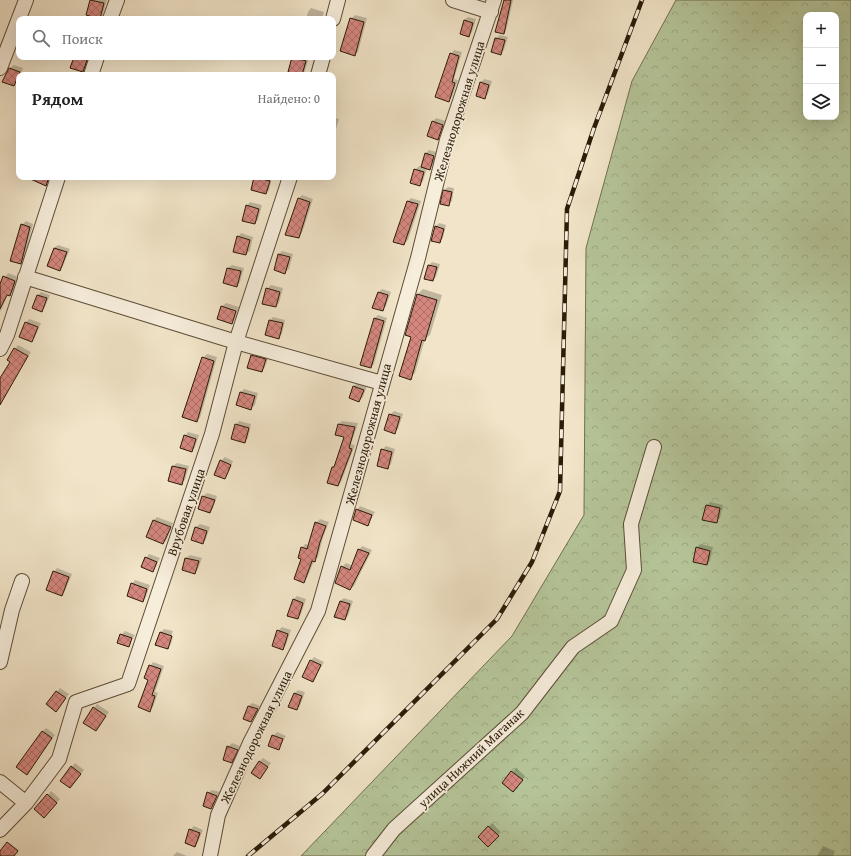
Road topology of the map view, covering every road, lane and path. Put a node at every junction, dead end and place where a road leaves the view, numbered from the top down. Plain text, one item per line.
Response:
1 (26, 0) edge
2 (117, 0) edge
3 (338, 0) edge
4 (453, 0) edge
5 (492, 6) edge
6 (20, 16) edge
7 (111, 16) edge
8 (334, 16) edge
9 (16, 26) edge
10 (97, 60) edge
11 (322, 60) edge
12 (0, 68) edge
13 (92, 72) edge
14 (319, 72) edge
15 (57, 180) edge
16 (289, 180) edge
17 (25, 276) junction
18 (4, 333) edge
19 (236, 342) junction
20 (0, 349) edge
21 (382, 382) junction
22 (654, 447) dead end
23 (22, 581) dead end
24 (0, 662) edge
25 (0, 782) edge
26 (26, 803) junction
27 (0, 830) edge
28 (210, 856) edge
29 (373, 856) edge

1 - 6 street
2 - 7 street
3 - 8 street
4 - 5 street
5 - 21 street, Железнодорожная улица
9 - 12 street
10 - 13 street
11 - 14 street
15 - 17 street
16 - 19 street, Врубовая улица
17 - 18 street
17 - 19 street
18 - 20 street
19 - 21 street
19 - 26 street, Врубовая улица
21 - 28 street, Железнодорожная улица
22 - 29 street, улица Нижний Маганак
23 - 24 street
25 - 26 street
26 - 27 street, Врубовая улица

